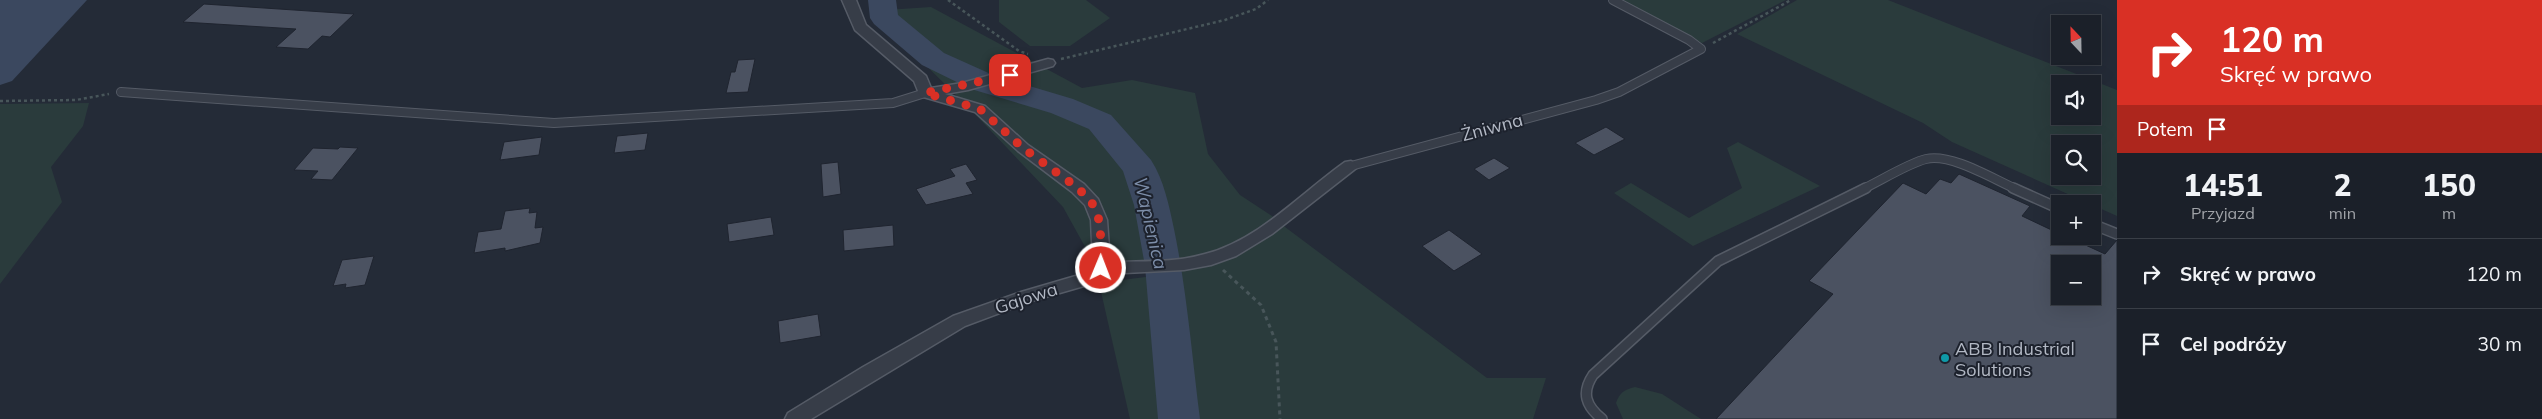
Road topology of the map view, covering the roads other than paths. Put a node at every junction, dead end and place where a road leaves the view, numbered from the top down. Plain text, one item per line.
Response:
1 (849, 0) edge
2 (1614, 0) edge
3 (1048, 63) road end
4 (121, 92) road end
5 (925, 93) junction
6 (1351, 166) joint
7 (2051, 205) edge
8 (2101, 228) edge
9 (2117, 234) edge
10 (1101, 268) junction
11 (795, 419) edge
12 (1602, 419) edge

1 - 5 street
2 - 6 lane, Żniwna
3 - 5 street
4 - 5 lane
5 - 10 street
6 - 10 street, Żniwna
7 - 12 lane
8 - 9 lane
10 - 11 street, Gajowa

